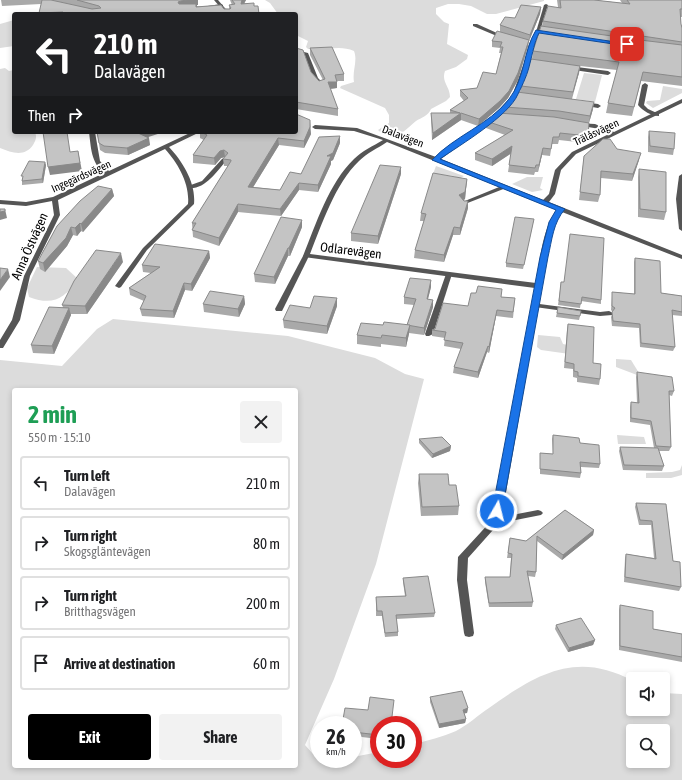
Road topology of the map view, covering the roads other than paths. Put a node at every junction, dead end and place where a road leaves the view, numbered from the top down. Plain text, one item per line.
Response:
1 (216, 0) edge
2 (221, 4) junction
3 (546, 6) edge
4 (197, 8) edge
5 (227, 12) edge
6 (475, 26) dead end
7 (538, 31) junction
8 (557, 34) edge
9 (514, 40) edge
10 (613, 42) edge
11 (636, 45) junction
12 (653, 48) edge
13 (298, 52) edge
14 (632, 59) edge
15 (528, 63) junction
16 (534, 64) edge
17 (561, 67) edge
18 (608, 73) dead end
19 (321, 84) edge
20 (646, 85) dead end
21 (515, 96) junction
22 (522, 97) edge
23 (681, 102) edge
24 (575, 103) edge
25 (598, 106) dead end
26 (657, 114) junction
27 (496, 116) junction
28 (503, 117) edge
29 (573, 124) edge
30 (315, 127) dead end
31 (92, 134) edge
32 (194, 134) edge
33 (614, 134) junction
34 (387, 140) junction
35 (167, 148) junction
36 (224, 160) edge
37 (436, 160) junction
38 (109, 174) junction
39 (682, 176) edge
40 (190, 187) junction
41 (504, 187) junction
42 (55, 199) junction
43 (0, 202) edge
44 (545, 202) junction
45 (462, 203) edge
46 (561, 209) junction
47 (682, 228) edge
48 (306, 256) junction
49 (682, 257) edge
50 (450, 274) junction
51 (119, 286) dead end
52 (539, 286) junction
53 (535, 305) junction
54 (278, 310) dead end
55 (609, 313) dead end
56 (429, 334) dead end
57 (0, 346) edge
58 (538, 513) dead end
59 (496, 521) junction
60 (469, 632) dead end

1 - 2 street
2 - 4 street
2 - 5 street
3 - 7 street
6 - 9 street
7 - 8 street
7 - 15 street
10 - 11 street
11 - 12 street
11 - 14 street
13 - 19 street
15 - 16 street
15 - 21 street
17 - 18 street
20 - 26 street
21 - 22 street
21 - 27 street
23 - 26 street, Trälåsvägen
24 - 25 street
26 - 33 street, Trälåsvägen
27 - 28 street
27 - 37 street
29 - 33 street
30 - 34 street, Dalavägen
31 - 38 street
32 - 35 street, Ingegärdsvägen
33 - 44 street, Trälåsvägen
34 - 37 street, Dalavägen
34 - 48 street, Odlarevägen
35 - 38 street, Ingegärdsvägen
35 - 40 street
36 - 40 street
37 - 41 street, Dalavägen
38 - 42 street, Ingegärdsvägen
39 - 47 street
40 - 51 street
41 - 44 street, Dalavägen
41 - 45 street
42 - 43 street, Ingegärdsvägen
42 - 57 street, Anna Östvägen
44 - 46 street, Dalavägen
46 - 49 street, Dalavägen
46 - 52 street
48 - 50 street, Odlarevägen
48 - 54 street
50 - 52 street, Odlarevägen
50 - 56 street
52 - 53 street
53 - 55 street
53 - 59 street
58 - 59 street
59 - 60 street

